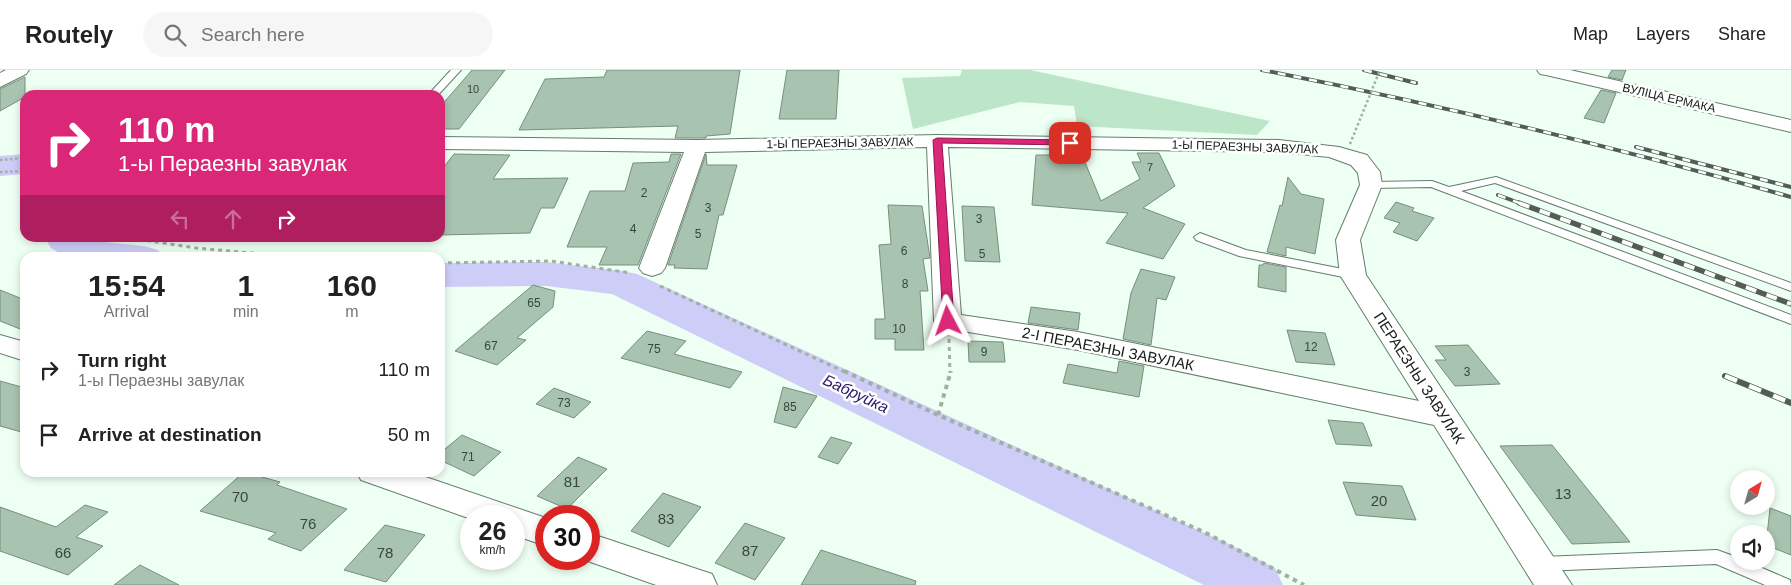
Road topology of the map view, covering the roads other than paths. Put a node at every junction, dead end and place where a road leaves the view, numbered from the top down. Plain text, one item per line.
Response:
1 (20, 70) edge
2 (456, 70) edge
3 (1546, 70) edge
4 (0, 80) edge
5 (438, 90) edge
6 (1791, 126) edge
7 (937, 140) junction
8 (445, 143) edge
9 (697, 146) junction
10 (1360, 163) junction
11 (1448, 190) junction
12 (1200, 237) dead end
13 (652, 268) road end
14 (1354, 275) junction
15 (1791, 286) edge
16 (1791, 320) edge
17 (0, 344) edge
18 (20, 350) edge
19 (1444, 417) junction
20 (387, 477) edge
21 (468, 505) edge
22 (600, 551) edge
23 (1548, 575) edge
24 (699, 585) edge
25 (1784, 585) edge

1 - 4 street
2 - 5 lane
3 - 6 street, ВУЛІЦА ЕРМАКА
7 - 9 street, 1-Ы ПЕРАЕЗНЫ ЗАВУЛАК
7 - 10 street, 1-Ы ПЕРАЕЗНЫ ЗАВУЛАК
7 - 19 street, 2-І ПЕРАЕЗНЫ ЗАВУЛАК
8 - 9 street, 1-Ы ПЕРАЕЗНЫ ЗАВУЛАК
9 - 13 street
10 - 11 lane
10 - 14 street, ПЕРАЕЗНЫ ЗАВУЛАК
11 - 15 lane
11 - 16 lane
12 - 14 lane
14 - 19 street, ПЕРАЕЗНЫ ЗАВУЛАК
17 - 18 street
19 - 23 street, ПЕРАЕЗНЫ ЗАВУЛАК
20 - 21 street
22 - 24 street
23 - 25 lane

